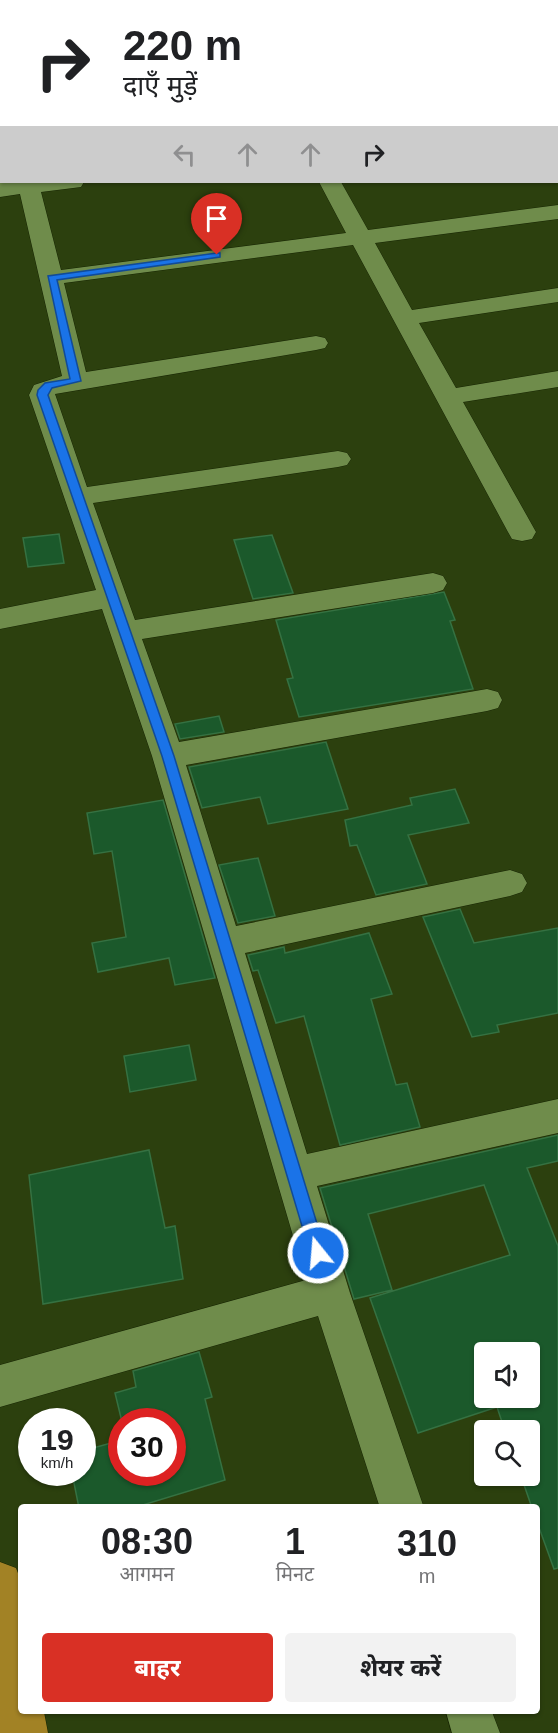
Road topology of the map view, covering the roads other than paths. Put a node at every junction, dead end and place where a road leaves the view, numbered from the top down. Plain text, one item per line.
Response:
1 (62, 183) edge
2 (331, 183) edge
3 (29, 186) junction
4 (0, 190) edge
5 (558, 212) edge
6 (359, 236) junction
7 (51, 278) junction
8 (558, 295) edge
9 (405, 318) junction
10 (316, 343) dead end
11 (558, 379) edge
12 (76, 381) junction
13 (447, 397) junction
14 (338, 459) dead end
15 (76, 497) junction
16 (522, 532) dead end
17 (433, 583) dead end
18 (110, 597) junction
19 (0, 619) edge
20 (123, 632) junction
21 (487, 700) dead end
22 (168, 756) junction
23 (510, 883) dead end
24 (224, 943) junction
25 (558, 1116) edge
26 (294, 1174) junction
27 (330, 1293) junction
28 (0, 1386) edge
29 (401, 1504) edge
30 (0, 1584) edge
31 (18, 1696) edge
32 (21, 1714) edge
33 (470, 1714) edge
34 (24, 1733) edge
35 (476, 1733) edge

1 - 3 street
2 - 6 street
3 - 4 street
3 - 7 street
5 - 6 street
6 - 7 street
6 - 9 street
7 - 12 street
8 - 9 street
9 - 13 street
10 - 12 street
11 - 13 street
12 - 15 street
13 - 16 street
14 - 15 street
15 - 18 street
17 - 20 street
18 - 19 street
18 - 20 street
20 - 22 street
21 - 22 street
22 - 24 street
23 - 24 street
24 - 26 street
25 - 26 street
26 - 27 street
27 - 28 street
27 - 29 street
30 - 31 main road
32 - 34 main road
33 - 35 street

